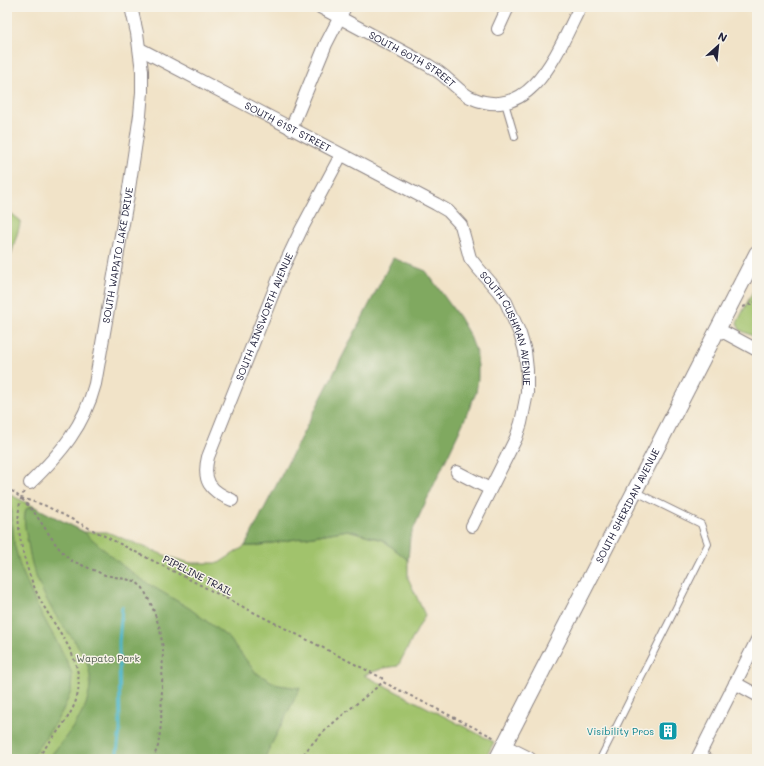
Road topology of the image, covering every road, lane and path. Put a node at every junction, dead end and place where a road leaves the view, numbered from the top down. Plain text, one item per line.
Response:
1 (131, 7) edge
2 (320, 7) edge
3 (508, 7) edge
4 (580, 7) edge
5 (342, 12) edge
6 (498, 28) dead end
7 (140, 49) junction
8 (505, 103) junction
9 (291, 129) junction
10 (515, 137) dead end
11 (341, 155) junction
12 (436, 204) joint
13 (757, 253) edge
14 (757, 300) edge
15 (757, 305) edge
16 (738, 309) dead end
17 (718, 329) junction
18 (757, 350) edge
19 (458, 472) dead end
20 (30, 483) dead end
21 (7, 487) edge
22 (490, 489) junction
23 (634, 491) junction
24 (21, 498) junction
25 (232, 500) dead end
26 (472, 526) dead end
27 (757, 640) edge
28 (383, 682) junction
29 (734, 683) junction
30 (757, 695) edge
31 (500, 753) edge
32 (698, 756) edge
33 (37, 759) edge
34 (153, 759) edge
35 (300, 759) edge
36 (528, 759) edge
37 (600, 759) edge
38 (712, 759) edge

1 - 7 street, SOUTH WAPATO LAKE DRIVE
2 - 5 street, SOUTH 60TH STREET
3 - 6 street
4 - 8 street
5 - 8 street, SOUTH 60TH STREET
5 - 9 street
7 - 9 street, SOUTH 61ST STREET
7 - 20 street, SOUTH WAPATO LAKE DRIVE
8 - 10 lane
9 - 11 street, SOUTH 61ST STREET
11 - 12 street, SOUTH 61ST STREET
11 - 25 street, SOUTH AINSWORTH AVENUE
12 - 22 street, SOUTH CUSHMAN AVENUE
13 - 17 street, SOUTH SHERIDAN AVENUE
14 - 15 path
14 - 16 path
17 - 18 street
17 - 23 street, SOUTH SHERIDAN AVENUE
19 - 22 street
21 - 24 path, PIPELINE TRAIL
22 - 26 street, SOUTH CUSHMAN AVENUE
23 - 31 street, SOUTH SHERIDAN AVENUE
23 - 37 lane
24 - 28 path, PIPELINE TRAIL
24 - 33 path
24 - 34 path
27 - 29 street
28 - 31 path
28 - 35 path
29 - 30 street
29 - 32 street
31 - 36 street
32 - 38 lane

